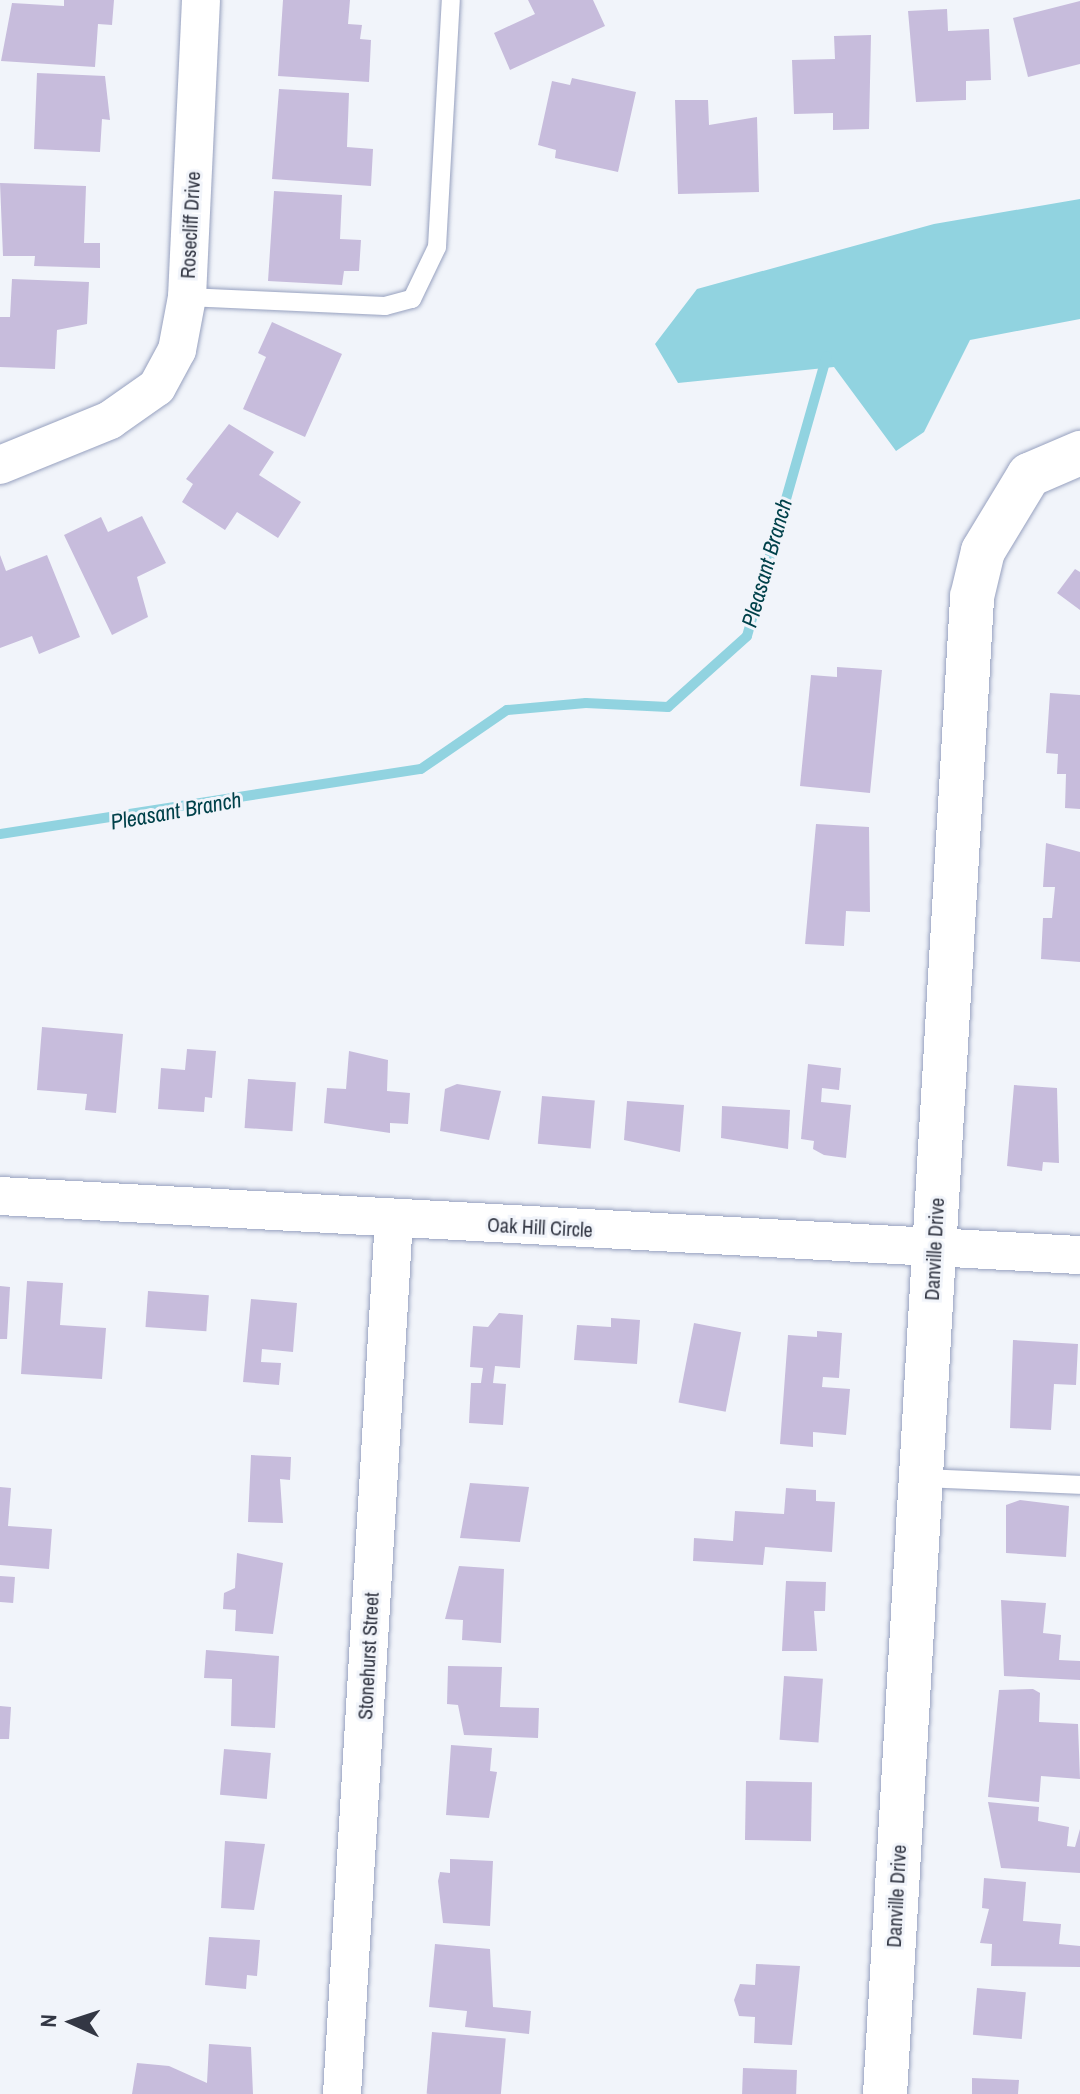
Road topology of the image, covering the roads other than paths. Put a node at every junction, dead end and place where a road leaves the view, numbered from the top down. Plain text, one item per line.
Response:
1 (201, 0) edge
2 (451, 0) edge
3 (187, 297) junction
4 (1080, 453) edge
5 (0, 465) edge
6 (0, 1196) edge
7 (394, 1218) junction
8 (934, 1250) junction
9 (1080, 1255) edge
10 (921, 1478) junction
11 (1080, 1485) edge
12 (342, 2094) edge
13 (885, 2094) edge

1 - 3 street, Rosecliff Drive
2 - 3 lane
3 - 5 street, Rosecliff Drive
4 - 8 street, Danville Drive
6 - 7 street, Oak Hill Circle
7 - 8 street, Oak Hill Circle
7 - 12 street, Stonehurst Street
8 - 9 street, Oak Hill Circle
8 - 10 street, Danville Drive
10 - 11 lane
10 - 13 street, Danville Drive

